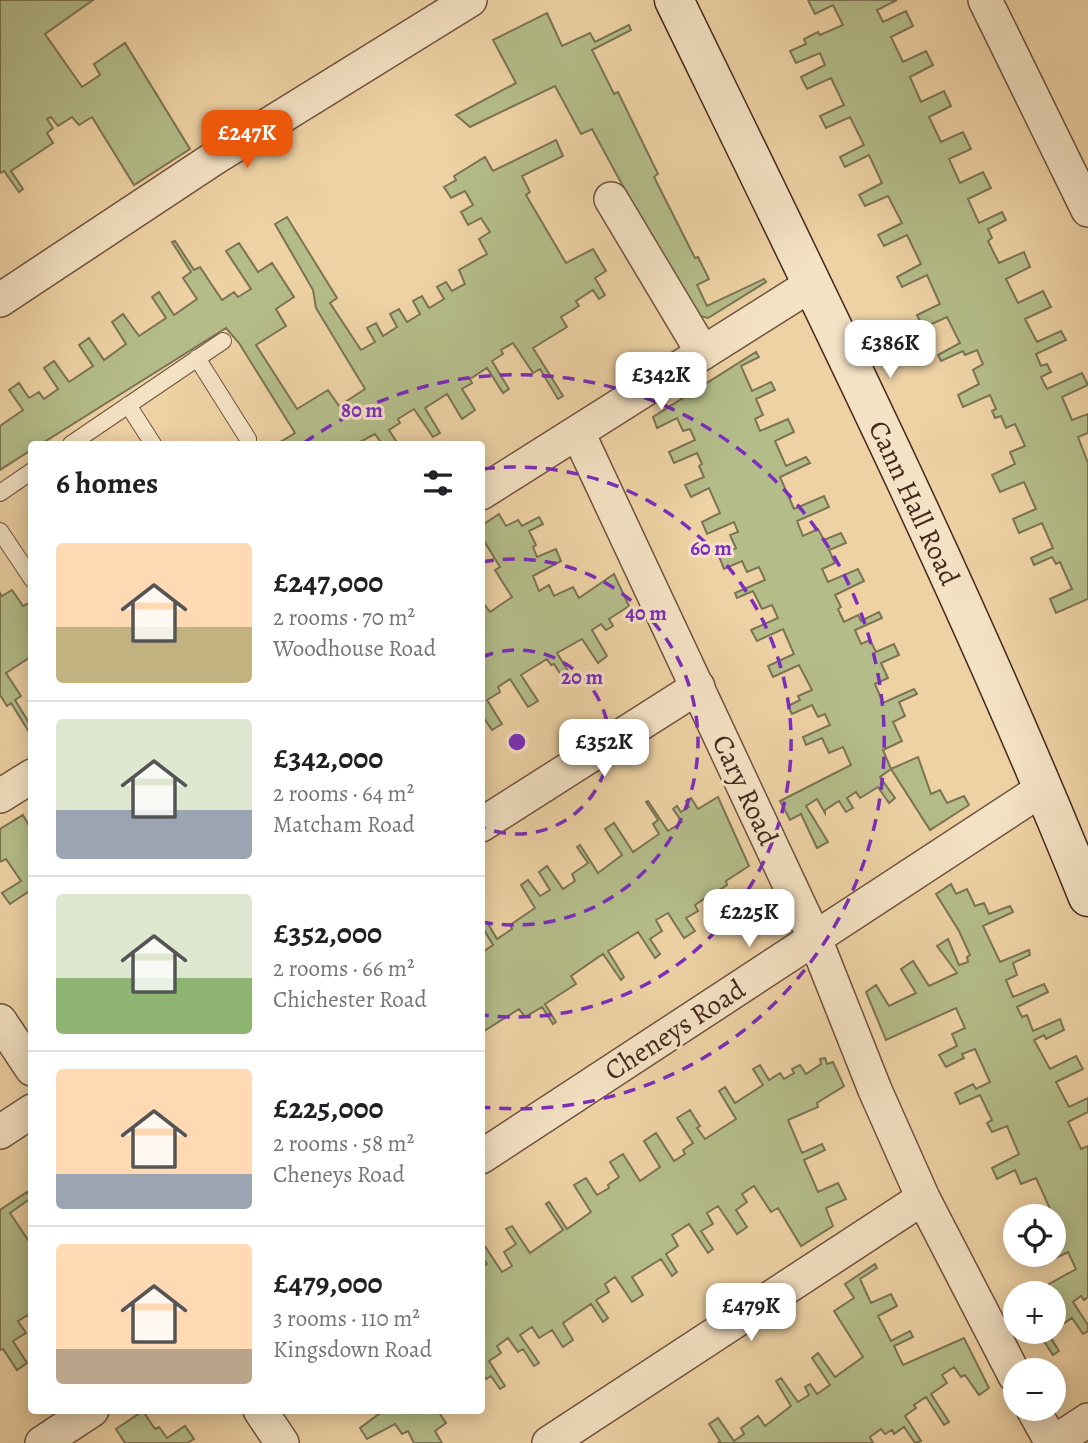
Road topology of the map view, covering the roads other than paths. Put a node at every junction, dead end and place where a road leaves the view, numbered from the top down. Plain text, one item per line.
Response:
1 (470, 0) edge
2 (674, 0) edge
3 (985, 0) edge
4 (611, 199) dead end
5 (1088, 210) edge
6 (812, 284) junction
7 (0, 300) edge
8 (223, 341) dead end
9 (703, 353) junction
10 (197, 359) junction
11 (128, 405) junction
12 (578, 433) junction
13 (248, 439) dead end
14 (75, 441) edge
15 (151, 441) edge
16 (28, 474) edge
17 (485, 491) edge
18 (0, 493) edge
19 (0, 531) edge
20 (28, 573) edge
21 (698, 687) junction
22 (28, 778) edge
23 (1044, 788) junction
24 (0, 796) edge
25 (485, 822) edge
26 (1088, 897) edge
27 (815, 939) junction
28 (0, 1021) edge
29 (28, 1063) edge
30 (28, 1114) edge
31 (0, 1132) edge
32 (485, 1154) edge
33 (923, 1198) junction
34 (1006, 1358) edge
35 (86, 1414) edge
36 (263, 1414) edge
37 (1088, 1420) edge
38 (1040, 1421) edge
39 (43, 1443) edge
40 (282, 1443) edge
41 (549, 1443) edge
42 (1052, 1443) edge

1 - 7 street
2 - 6 street, Cann Hall Road
3 - 5 street
4 - 9 street
6 - 9 street
6 - 23 street, Cann Hall Road
8 - 10 lane
9 - 12 street
10 - 11 lane
10 - 13 lane
11 - 14 lane
11 - 15 lane
12 - 17 street
12 - 21 street, Cary Road
16 - 18 lane
19 - 20 lane
21 - 25 street
21 - 27 street, Cary Road
22 - 24 street
23 - 26 street, Cann Hall Road
23 - 27 street, Cheneys Road
27 - 32 street, Cheneys Road
27 - 33 street, Cary Road
28 - 29 street
30 - 31 street
33 - 34 street, Cary Road
33 - 41 street
35 - 39 street
36 - 40 street
37 - 42 street
38 - 42 street

